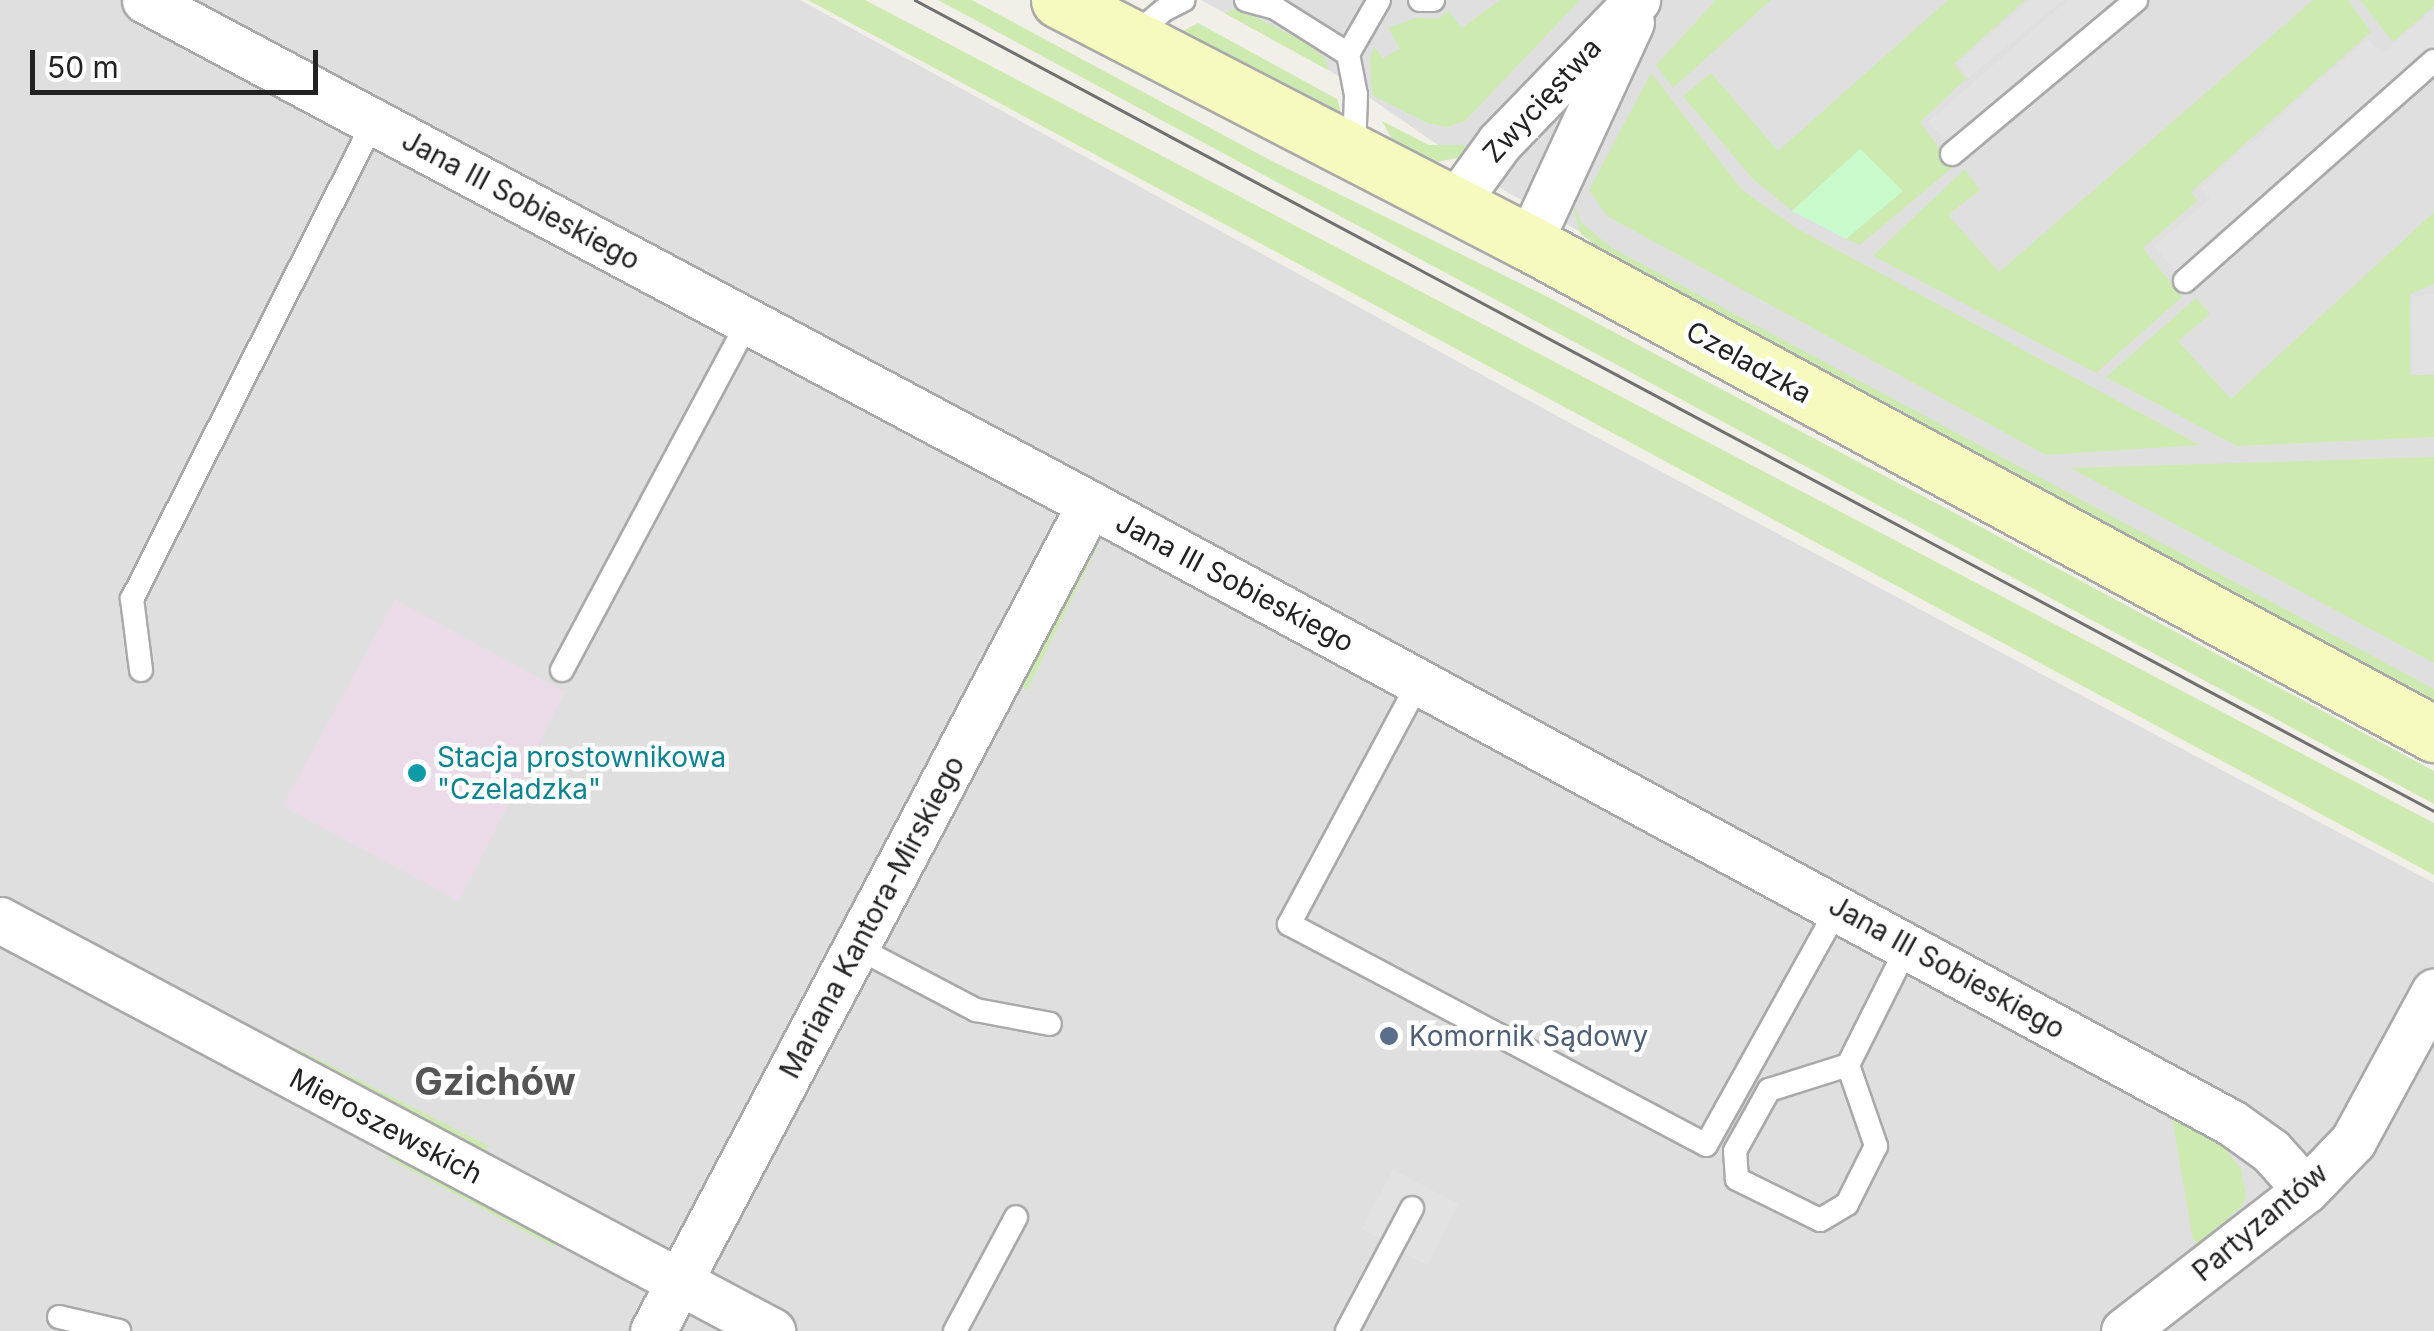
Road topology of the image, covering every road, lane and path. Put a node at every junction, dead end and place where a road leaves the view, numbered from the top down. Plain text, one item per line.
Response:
1 (145, 0) edge
2 (1059, 0) edge
3 (1184, 0) edge
4 (1246, 0) edge
5 (1379, 0) edge
6 (1420, 0) edge
7 (1434, 0) edge
8 (1639, 0) edge
9 (2136, 0) edge
10 (1277, 4) edge
11 (1131, 38) junction
12 (1348, 54) junction
13 (2434, 61) edge
14 (374, 121) junction
15 (1952, 154) dead end
16 (1354, 155) junction
17 (1454, 205) junction
18 (1529, 242) junction
19 (2185, 281) dead end
20 (748, 322) junction
21 (1090, 504) junction
22 (141, 670) dead end
23 (562, 670) dead end
24 (1420, 682) junction
25 (2434, 734) edge
26 (1838, 908) junction
27 (0, 920) edge
28 (1908, 945) junction
29 (856, 947) junction
30 (2434, 992) edge
31 (1050, 1024) dead end
32 (1848, 1065) junction
33 (2306, 1190) junction
34 (1412, 1208) dead end
35 (1016, 1216) dead end
36 (680, 1281) junction
37 (59, 1317) dead end
38 (118, 1331) edge
39 (653, 1331) edge
40 (772, 1331) edge
41 (955, 1331) edge
42 (1348, 1331) edge
43 (2124, 1331) edge

1 - 14 street, Jana III Sobieskiego
2 - 11 main road, Czeladzka
3 - 11 lane
4 - 10 lane
5 - 12 lane
6 - 7 lane
8 - 17 street, Zwycięstwa
8 - 18 street, Zwycięstwa
9 - 15 lane
10 - 12 lane
11 - 16 main road, Czeladzka
12 - 16 lane
13 - 19 lane
14 - 20 street, Jana III Sobieskiego
14 - 22 lane
16 - 17 main road, Czeladzka
17 - 18 main road, Czeladzka
18 - 25 main road, Czeladzka
20 - 21 street, Jana III Sobieskiego
20 - 23 lane
21 - 24 street, Jana III Sobieskiego
21 - 29 street, Mariana Kantora-Mirskiego
24 - 26 street, Jana III Sobieskiego
24 - 26 lane
26 - 28 street, Jana III Sobieskiego
27 - 36 street, Mieroszewskich
28 - 32 lane
28 - 33 street, Jana III Sobieskiego
29 - 31 lane
29 - 36 street, Mariana Kantora-Mirskiego
30 - 33 street, Partyzantów
32 - 32 lane
33 - 43 street, Partyzantów
34 - 42 lane
35 - 41 lane
36 - 39 street, Mariana Kantora-Mirskiego
36 - 40 street, Mieroszewskich
37 - 38 lane

